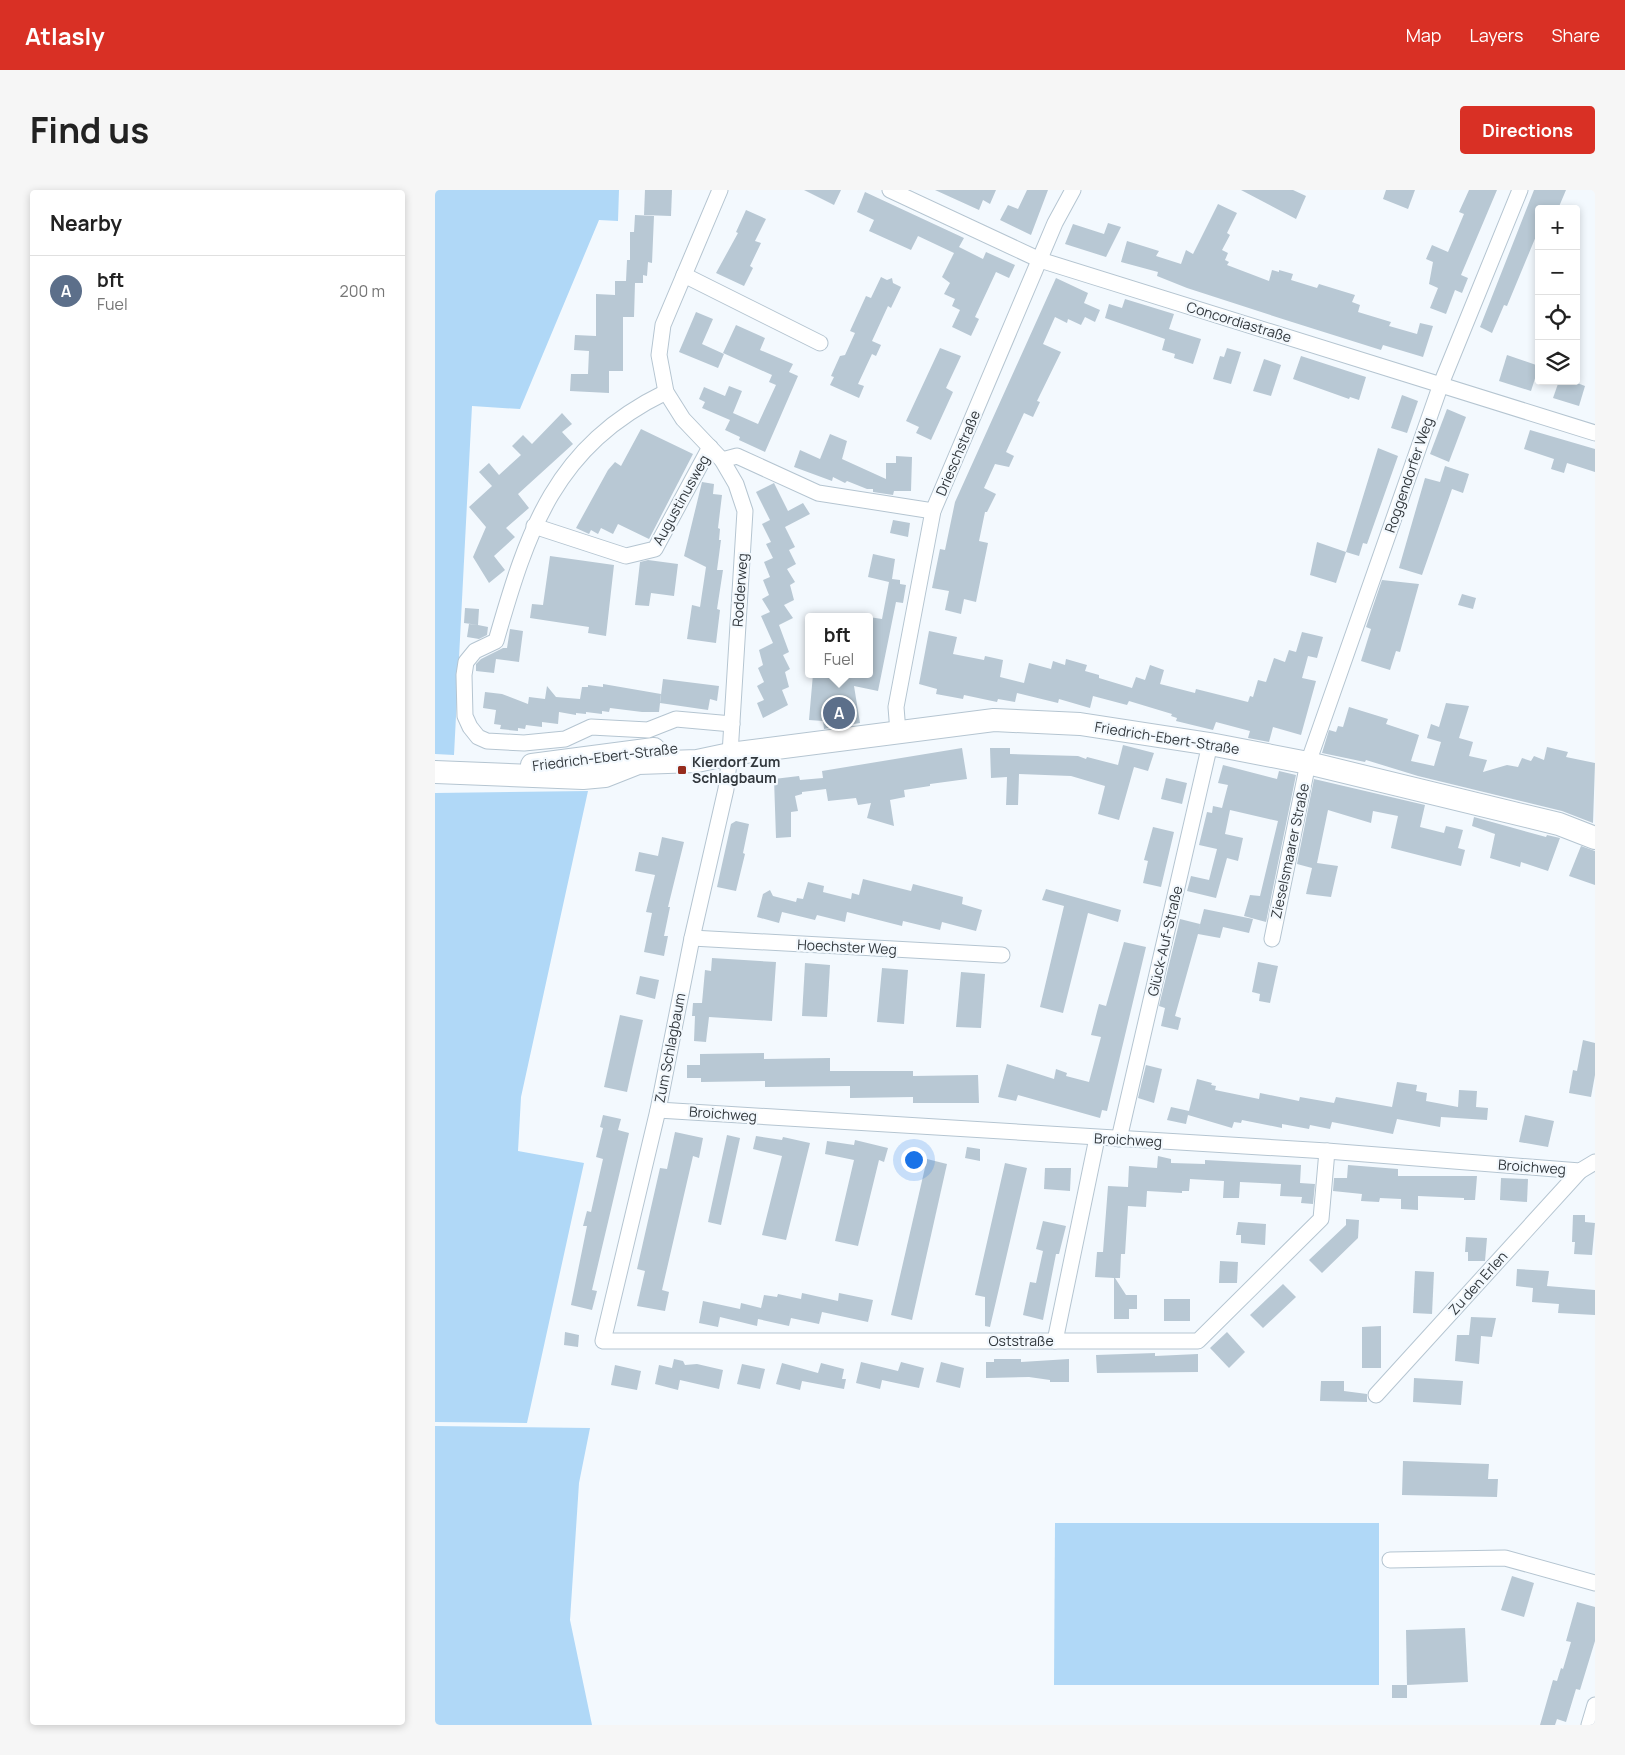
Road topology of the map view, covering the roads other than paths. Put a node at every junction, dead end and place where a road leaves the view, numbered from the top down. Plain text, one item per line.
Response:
1 (720, 190) edge
2 (890, 190) edge
3 (1073, 190) edge
4 (1520, 190) edge
5 (1040, 260) junction
6 (684, 275) junction
7 (820, 343) dead end
8 (1441, 384) junction
9 (666, 392) junction
10 (1595, 433) edge
11 (710, 447) junction
12 (722, 460) junction
13 (933, 511) junction
14 (534, 526) junction
15 (732, 724) junction
16 (898, 732) junction
17 (1210, 744) junction
18 (729, 754) junction
19 (1308, 764) junction
20 (435, 772) edge
21 (1595, 838) edge
22 (692, 938) junction
23 (1272, 939) dead end
24 (1002, 955) dead end
25 (658, 1110) junction
26 (1097, 1138) junction
27 (1119, 1140) junction
28 (1327, 1151) junction
29 (1595, 1162) edge
30 (1580, 1171) junction
31 (603, 1341) joint
32 (1055, 1341) junction
33 (1376, 1395) dead end
34 (1390, 1560) dead end
35 (1595, 1583) edge
36 (1595, 1705) edge
37 (1589, 1725) edge

1 - 6 street, Rodderweg
2 - 5 street, Concordiastraße
3 - 5 street, Drieschstraße
4 - 8 street, Roggendorfer Weg
5 - 8 street, Concordiastraße
5 - 13 street, Drieschstraße
6 - 7 street
6 - 9 street, Rodderweg
8 - 10 street, Concordiastraße
8 - 19 street, Roggendorfer Weg
9 - 11 street, Rodderweg
9 - 14 street
11 - 12 street, Rodderweg
11 - 14 street, Augustinusweg
12 - 13 street
12 - 15 street, Rodderweg
13 - 16 street, Drieschstraße
14 - 15 street
15 - 18 street, Rodderweg
16 - 17 main road, Friedrich-Ebert-Straße
16 - 18 main road, Friedrich-Ebert-Straße
17 - 19 main road, Friedrich-Ebert-Straße
17 - 27 street, Glück-Auf-Straße
18 - 20 main road, Friedrich-Ebert-Straße
18 - 22 street, Zum Schlagbaum
19 - 21 main road, Friedrich-Ebert-Straße
19 - 23 street, Zieselsmaarer Straße
22 - 24 street, Hoechster Weg
22 - 25 street, Zum Schlagbaum
25 - 26 street, Broichweg
25 - 31 street, Zum Schlagbaum
26 - 27 street, Broichweg
26 - 32 street
27 - 28 street, Broichweg
28 - 30 street, Broichweg
28 - 32 street, Oststraße
29 - 30 street, Broichweg
30 - 33 street, Zu den Erlen
31 - 32 street, Oststraße
34 - 35 street
36 - 37 street

